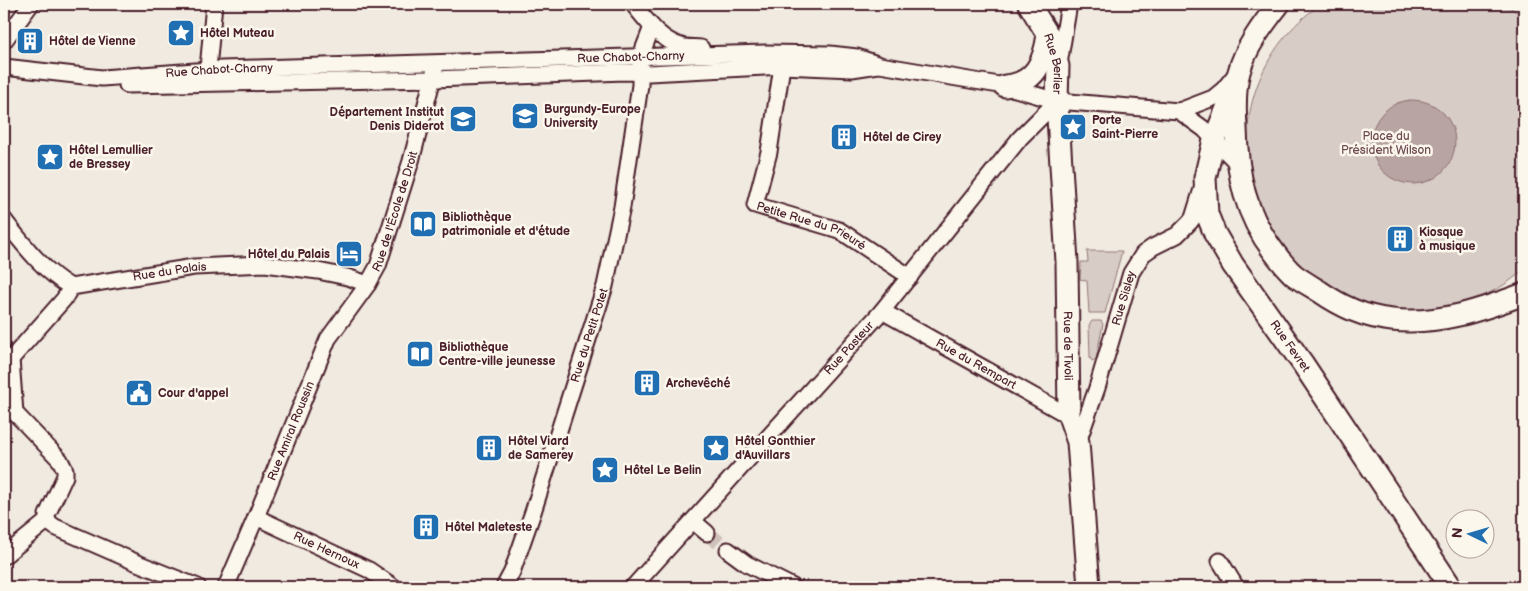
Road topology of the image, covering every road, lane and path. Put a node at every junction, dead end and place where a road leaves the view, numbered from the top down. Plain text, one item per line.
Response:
1 (31, 4) edge
2 (214, 4) edge
3 (634, 4) edge
4 (1029, 4) edge
5 (1069, 4) edge
6 (1279, 4) edge
7 (652, 27) junction
8 (1048, 35) junction
9 (4, 41) edge
10 (764, 53) junction
11 (640, 58) junction
12 (437, 63) junction
13 (880, 65) junction
14 (1058, 66) junction
15 (4, 67) edge
16 (783, 72) junction
17 (640, 73) junction
18 (4, 77) edge
19 (208, 77) junction
20 (433, 79) junction
21 (1237, 79) junction
22 (1005, 86) junction
23 (1057, 101) junction
24 (1179, 111) junction
25 (1214, 140) junction
26 (1237, 164) junction
27 (1205, 178) junction
28 (4, 220) edge
29 (898, 267) dead end
30 (910, 277) junction
31 (368, 284) junction
32 (1524, 284) edge
33 (71, 286) junction
34 (1519, 298) edge
35 (882, 311) junction
36 (7, 360) edge
37 (1069, 416) junction
38 (1078, 442) junction
39 (256, 518) junction
40 (47, 521) junction
41 (693, 522) junction
42 (707, 533) tunnel mouth
43 (728, 550) tunnel mouth
44 (4, 556) edge
45 (1220, 561) dead end
46 (198, 587) edge
47 (226, 587) edge
48 (394, 587) edge
49 (504, 587) edge
50 (633, 587) edge
51 (793, 587) edge
52 (1089, 587) edge
53 (1236, 587) edge
54 (1451, 587) edge

1 - 9 street
2 - 19 street
3 - 7 street
4 - 8 main road, Rue Berlier
5 - 14 street
6 - 21 main road
7 - 10 street
7 - 11 street
8 - 14 main road, Rue Berlier
8 - 22 main road
10 - 11 street, Rue Chabot-Charny
10 - 13 street, Rue Chabot-Charny
10 - 17 street, Rue Chabot-Charny
11 - 12 street, Rue Chabot-Charny
11 - 17 street, Rue du Petit Potet
12 - 19 street, Rue Chabot-Charny
12 - 20 street
13 - 16 street, Rue Chabot-Charny
13 - 22 street, Rue Chabot-Charny
14 - 23 main road, Rue Berlier
15 - 19 street, Rue Chabot-Charny
16 - 17 street, Rue Chabot-Charny
16 - 29 street, Petite Rue du Prieuré
16 - 30 street, Petite Rue du Prieuré
17 - 20 street, Rue Chabot-Charny
17 - 49 street, Rue du Petit Potet
18 - 19 street, Rue Chabot-Charny
19 - 20 street, Rue Chabot-Charny
20 - 31 street, Rue de l'École de Droit
21 - 24 street, Rue Chabot-Charny
21 - 25 main road, Rue Fevret
21 - 26 main road
22 - 23 street, Rue Chabot-Charny
23 - 24 street, Rue Chabot-Charny
23 - 30 street, Rue Pasteur
23 - 37 main road, Rue de Tivoli
24 - 25 street
25 - 26 street
25 - 27 main road, Rue Fevret
26 - 34 main road
27 - 38 street, Rue Sisley
27 - 54 main road, Rue Fevret
28 - 33 street
30 - 35 street, Rue Pasteur
31 - 33 street, Rue du Palais
31 - 39 street, Rue Amiral Roussin
32 - 34 main road
33 - 36 street
35 - 37 street, Rue du Rempart
35 - 41 street, Rue Pasteur
36 - 40 street
37 - 38 main road, Rue de Tivoli
38 - 52 main road, Rue de Tivoli
39 - 47 street, Rue Amiral Roussin
39 - 48 street, Rue Hernoux
40 - 44 street
40 - 46 street
41 - 42 street
41 - 50 street, Rue Pasteur
43 - 51 street
45 - 53 street

